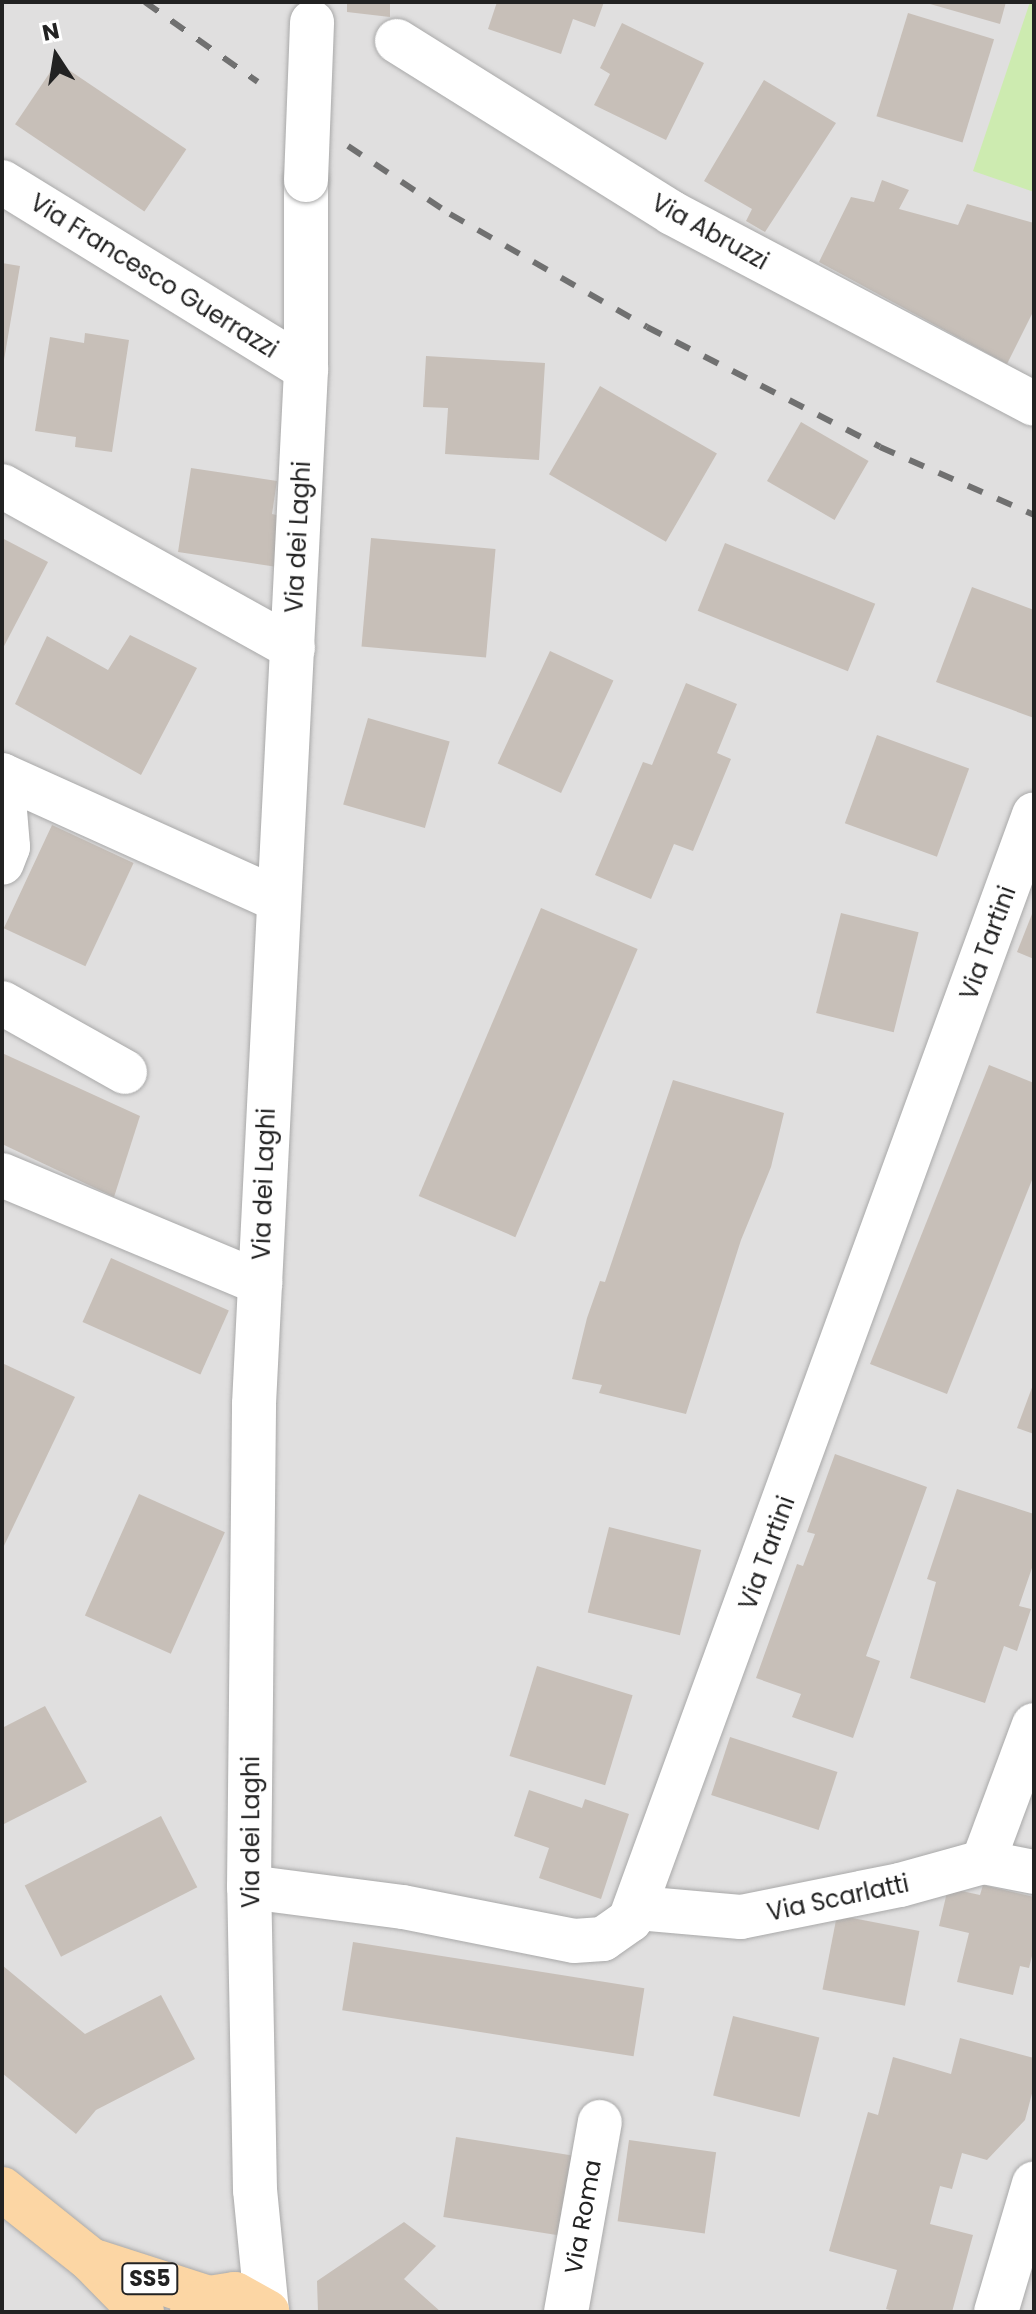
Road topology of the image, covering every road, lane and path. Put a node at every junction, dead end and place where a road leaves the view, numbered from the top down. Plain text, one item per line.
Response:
1 (312, 12) edge
2 (397, 41) dead end
3 (2, 182) edge
4 (306, 369) junction
5 (1034, 404) edge
6 (2, 486) edge
7 (293, 648) junction
8 (3, 776) edge
9 (1034, 815) edge
10 (2, 863) edge
11 (278, 900) junction
12 (2, 1003) edge
13 (125, 1072) dead end
14 (2, 1175) edge
15 (260, 1283) junction
16 (1034, 1725) edge
17 (983, 1862) junction
18 (1034, 1872) edge
19 (249, 1887) junction
20 (638, 1908) junction
21 (600, 2122) dead end
22 (1034, 2184) edge
23 (2, 2189) edge
24 (255, 2190) junction
25 (91, 2260) junction
26 (207, 2301) edge
27 (142, 2312) edge
28 (267, 2312) edge
29 (566, 2312) edge
30 (996, 2312) edge

1 - 4 street, Via dei Laghi, bridge
2 - 5 street, Via Abruzzi
3 - 4 street, Via Francesco Guerrazzi
4 - 7 street, Via dei Laghi
6 - 7 street
7 - 11 street, Via dei Laghi
8 - 10 street
8 - 11 street
9 - 20 street, Via Tartini
11 - 15 street, Via dei Laghi
12 - 13 street
14 - 15 street
15 - 19 street, Via dei Laghi
16 - 17 street
17 - 18 street, Via Scarlatti
17 - 20 street, Via Scarlatti
19 - 20 street, Via Tartini
19 - 24 street, Via dei Laghi
21 - 29 street, Via Roma
22 - 30 street
23 - 25 main road, SS5
24 - 26 street, Via dei Laghi
24 - 28 street, Via dei Laghi
25 - 26 main road, SS5
25 - 27 main road, SS5
26 - 28 main road, SS5

